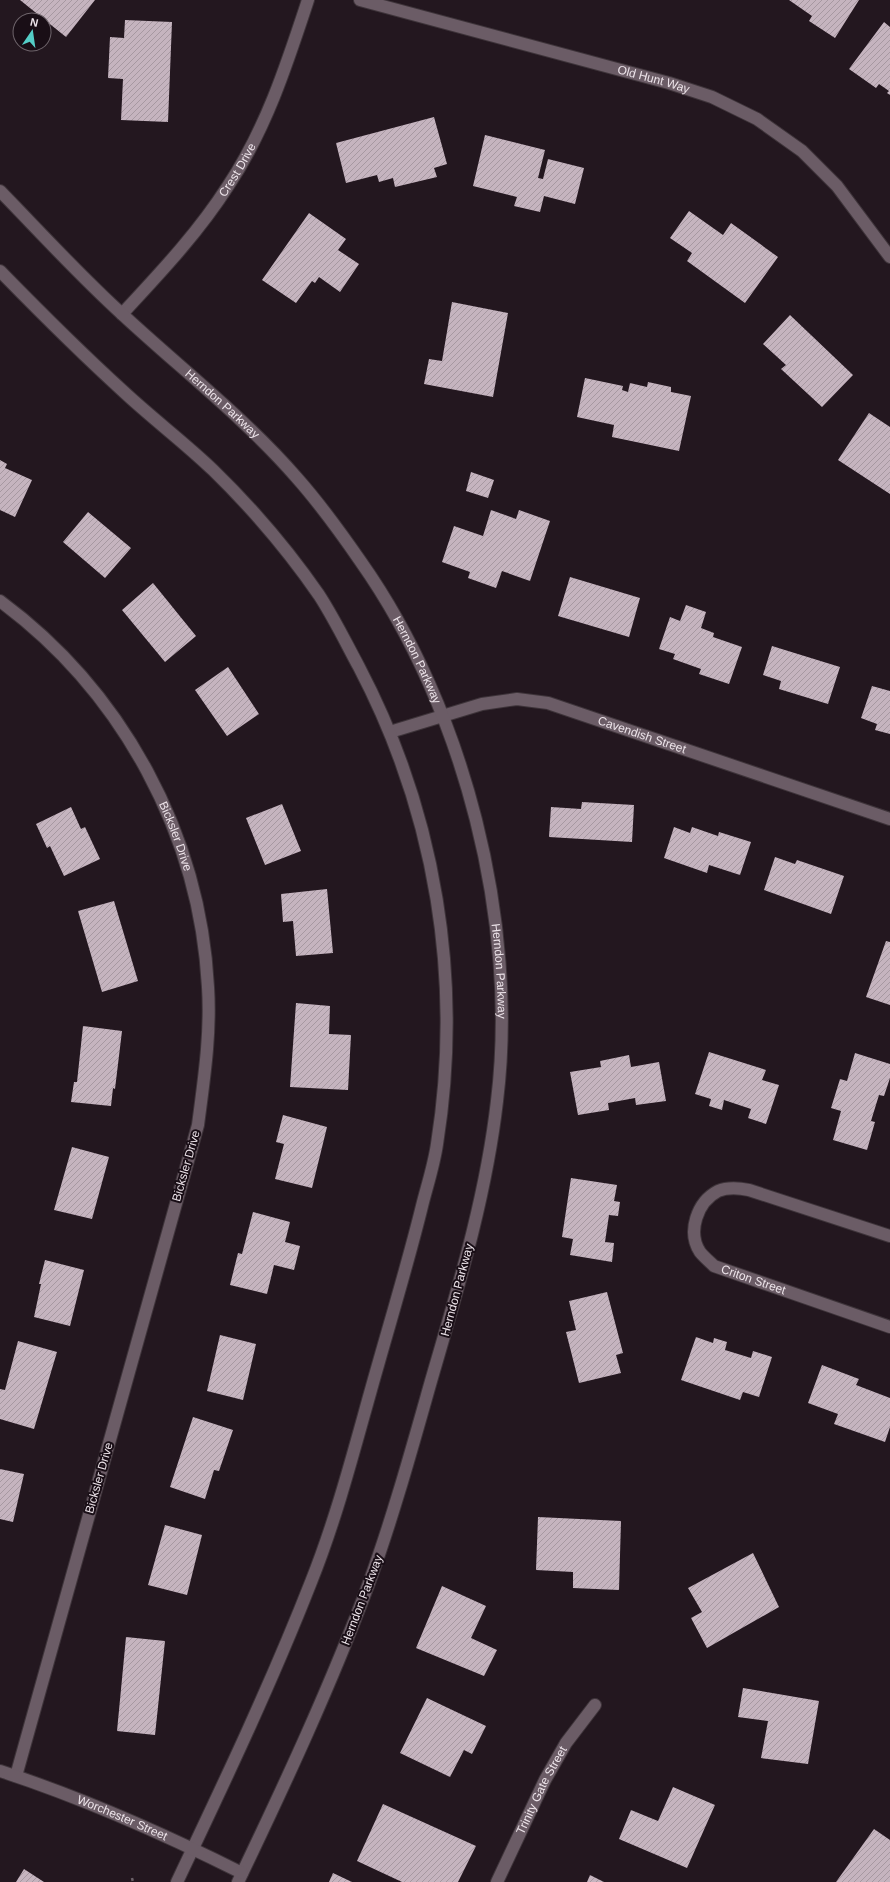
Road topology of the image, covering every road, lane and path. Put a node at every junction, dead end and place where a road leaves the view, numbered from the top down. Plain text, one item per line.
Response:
1 (308, 0) edge
2 (360, 0) edge
3 (0, 191) edge
4 (890, 257) edge
5 (0, 271) edge
6 (122, 314) junction
7 (0, 601) edge
8 (444, 716) junction
9 (390, 732) junction
10 (890, 819) edge
11 (890, 1236) edge
12 (890, 1327) edge
13 (595, 1705) dead end
14 (0, 1771) edge
15 (16, 1776) junction
16 (193, 1848) junction
17 (240, 1877) edge
18 (132, 1878) dead end
19 (133, 1882) edge
20 (177, 1882) edge
21 (497, 1882) edge

1 - 6 main road, Crest Drive
2 - 4 main road, Old Hunt Way
3 - 6 main road, Herndon Parkway
5 - 9 main road
6 - 8 main road, Herndon Parkway
7 - 15 main road, Bicksler Drive
8 - 9 main road, Cavendish Street
8 - 10 main road, Cavendish Street
8 - 17 main road, Herndon Parkway
9 - 16 main road
11 - 12 main road, Criton Street
13 - 21 main road, Trinity Gate Street
14 - 15 main road, Worchester Street
15 - 16 main road, Worchester Street
16 - 17 main road, Worchester Street
16 - 20 main road
18 - 19 path

